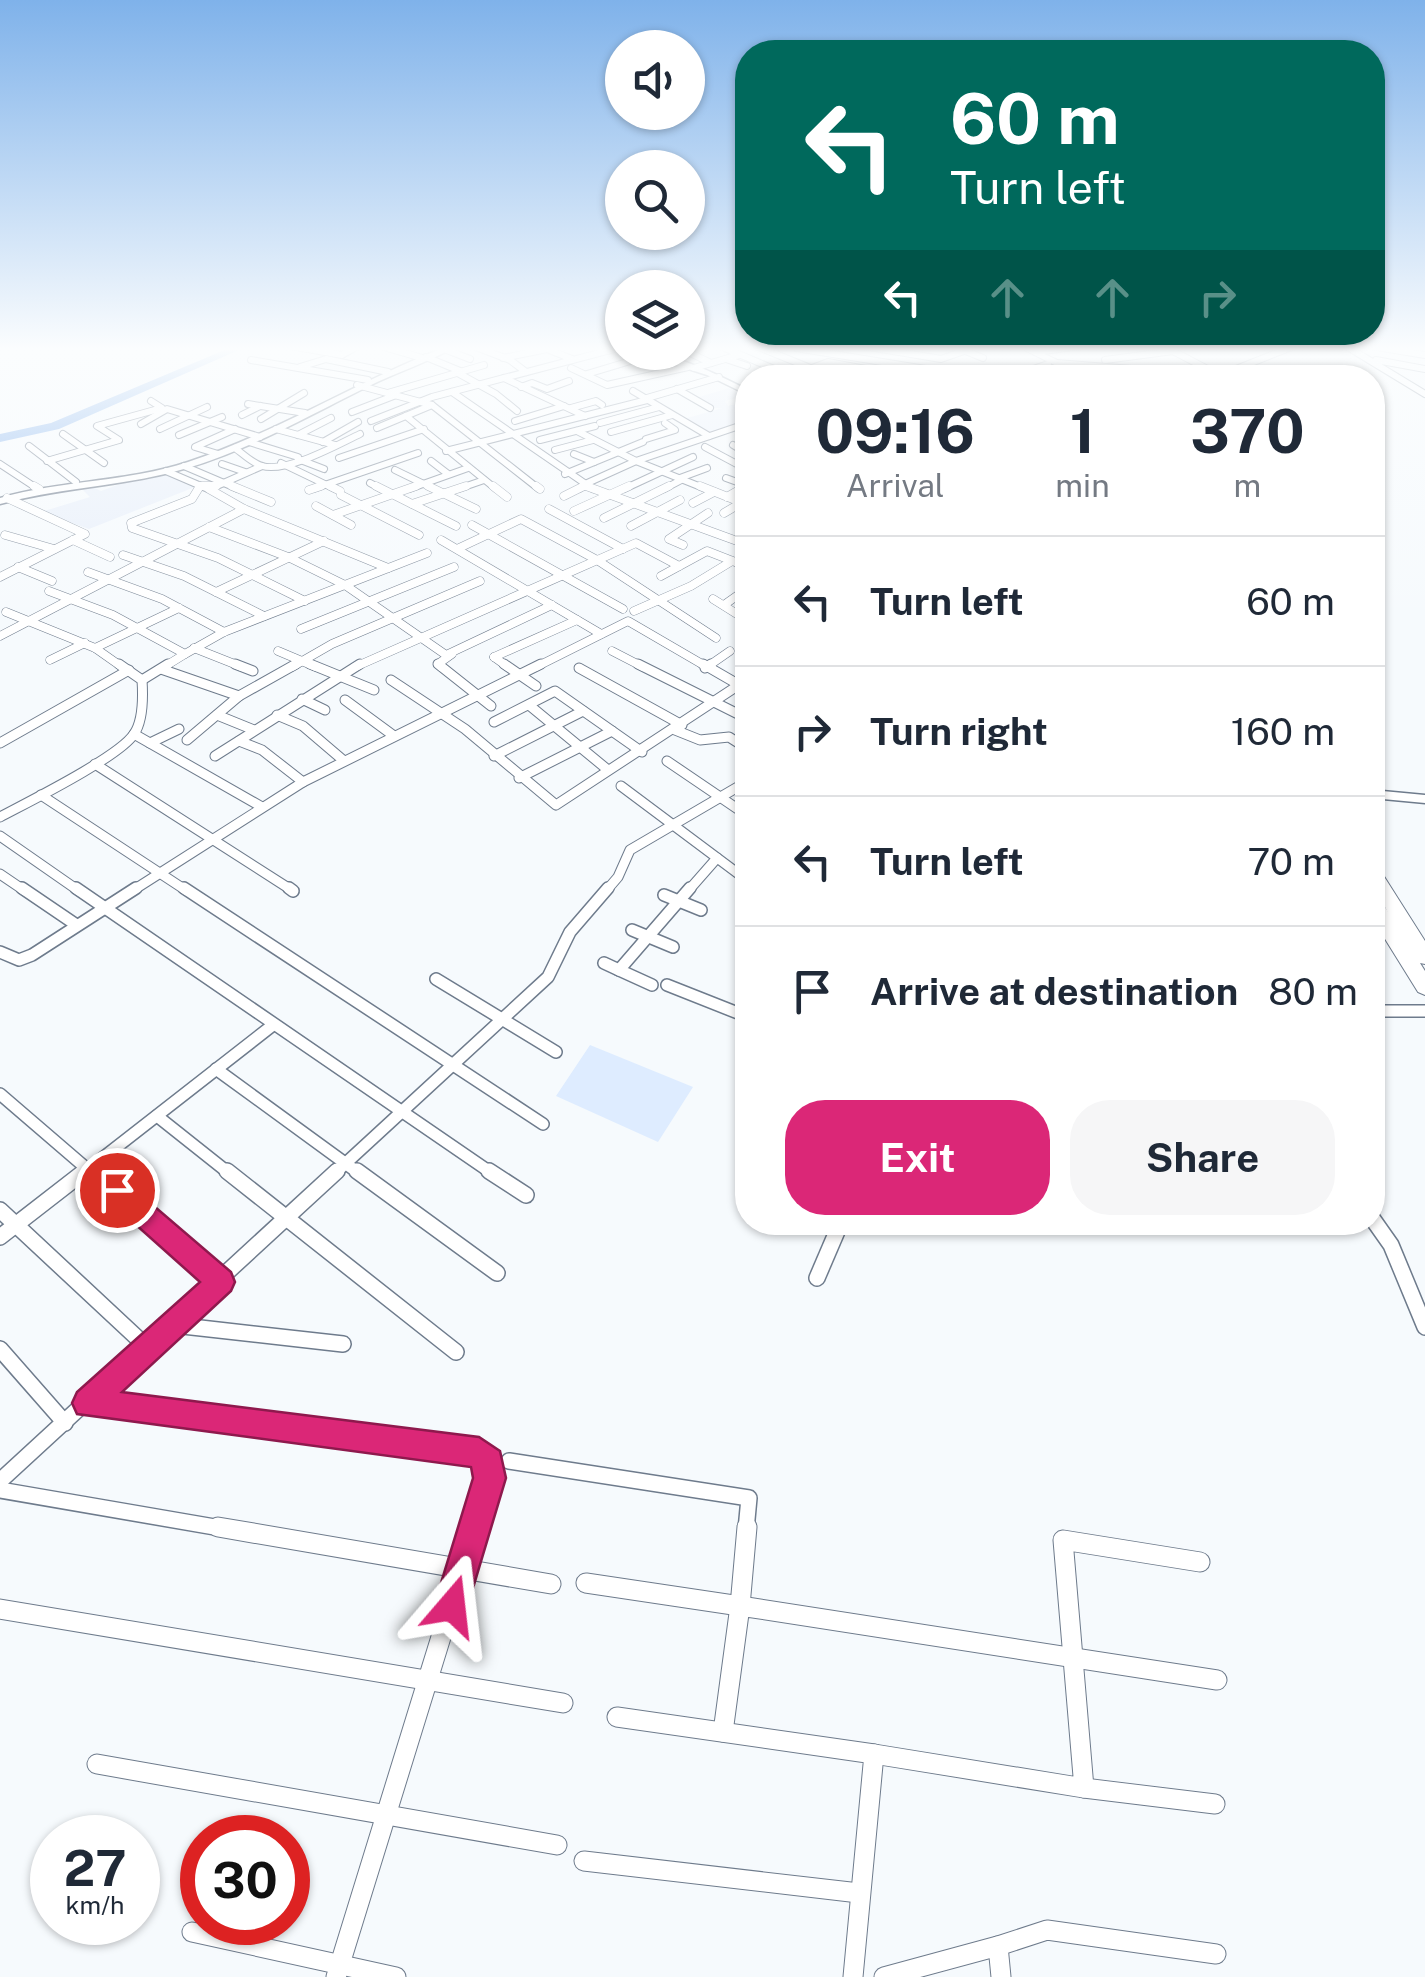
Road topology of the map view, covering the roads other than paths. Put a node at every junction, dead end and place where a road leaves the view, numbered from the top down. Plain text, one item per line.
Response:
1 (69, 438) edge
2 (116, 438) edge
3 (214, 438) edge
4 (257, 438) edge
5 (310, 438) edge
6 (330, 438) edge
7 (351, 438) edge
8 (397, 438) edge
9 (433, 438) edge
10 (474, 438) edge
11 (496, 438) edge
12 (513, 438) edge
13 (547, 438) edge
14 (591, 438) edge
15 (600, 438) edge
16 (649, 438) edge
17 (690, 438) edge
18 (700, 438) edge
19 (540, 440) dead end
20 (594, 440) junction
21 (693, 440) junction
22 (249, 442) junction
23 (323, 442) junction
24 (479, 443) junction
25 (336, 445) junction
26 (29, 446) dead end
27 (705, 447) dead end
28 (235, 448) junction
29 (85, 450) junction
30 (362, 450) junction
31 (555, 450) dead end
32 (446, 451) junction
33 (617, 452) junction
34 (418, 453) dead end
35 (574, 454) dead end
36 (693, 457) dead end
37 (300, 458) junction
38 (340, 458) dead end
39 (220, 459) junction
40 (431, 460) dead end
41 (47, 461) junction
42 (636, 461) junction
43 (389, 462) junction
44 (594, 462) junction
45 (735, 463) edge
46 (0, 464) edge
47 (104, 464) dead end
48 (281, 464) junction
49 (184, 466) junction
50 (262, 466) junction
51 (468, 468) junction
52 (707, 468) dead end
53 (324, 469) dead end
54 (394, 470) dead end
55 (659, 470) junction
56 (166, 471) junction
57 (245, 472) junction
58 (448, 474) junction
59 (564, 474) junction
60 (726, 478) dead end
61 (681, 479) junction
62 (484, 480) junction
63 (735, 481) edge
64 (76, 482) junction
65 (224, 482) junction
66 (324, 483) junction
67 (370, 483) dead end
68 (421, 483) junction
69 (583, 486) junction
70 (0, 488) edge
71 (205, 488) junction
72 (38, 489) junction
73 (540, 489) dead end
74 (309, 490) dead end
75 (714, 492) junction
76 (735, 492) edge
77 (443, 493) junction
78 (392, 494) junction
79 (608, 494) junction
80 (564, 496) dead end
81 (727, 496) junction
82 (506, 497) dead end
83 (8, 498) edge
84 (680, 500) dead end
85 (735, 500) edge
86 (271, 502) dead end
87 (632, 502) junction
88 (693, 503) dead end
89 (412, 504) junction
90 (316, 506) dead end
91 (361, 506) junction
92 (735, 508) edge
93 (244, 509) junction
94 (476, 509) dead end
95 (549, 509) dead end
96 (574, 511) dead end
97 (658, 512) junction
98 (708, 513) dead end
99 (724, 513) dead end
100 (333, 515) junction
101 (604, 518) dead end
102 (689, 524) junction
103 (351, 525) dead end
104 (472, 525) dead end
105 (456, 526) dead end
106 (631, 526) dead end
107 (209, 527) junction
108 (490, 534) junction
109 (5, 535) dead end
110 (419, 535) dead end
111 (72, 540) junction
112 (442, 540) dead end
113 (324, 541) junction
114 (735, 541) edge
115 (178, 544) junction
116 (683, 545) dead end
117 (458, 548) junction
118 (54, 549) junction
119 (623, 549) junction
120 (427, 554) dead end
121 (124, 555) dead end
122 (288, 557) junction
123 (110, 558) dead end
124 (597, 560) junction
125 (735, 561) edge
126 (143, 562) junction
127 (679, 566) junction
128 (735, 566) edge
129 (18, 567) junction
130 (454, 567) dead end
131 (388, 568) junction
132 (88, 572) dead end
133 (252, 574) junction
134 (563, 575) junction
135 (662, 576) dead end
136 (0, 577) edge
137 (110, 580) junction
138 (480, 582) dead end
139 (345, 585) junction
140 (526, 590) junction
141 (216, 592) junction
142 (735, 597) edge
143 (73, 599) junction
144 (713, 599) dead end
145 (305, 600) junction
146 (659, 600) junction
147 (370, 602) junction
148 (724, 605) junction
149 (552, 606) junction
150 (179, 608) junction
151 (624, 609) dead end
152 (634, 611) dead end
153 (6, 612) dead end
154 (735, 612) edge
155 (264, 616) junction
156 (394, 619) junction
157 (577, 620) junction
158 (28, 622) junction
159 (137, 628) junction
160 (301, 629) dead end
161 (224, 632) junction
162 (601, 634) junction
163 (0, 636) edge
164 (545, 636) junction
165 (419, 638) junction
166 (716, 638) dead end
167 (90, 646) junction
168 (566, 650) junction
169 (190, 651) junction
170 (278, 651) dead end
171 (730, 651) dead end
172 (612, 652) dead end
173 (452, 654) junction
174 (50, 660) dead end
175 (300, 660) junction
176 (579, 668) dead end
177 (705, 668) junction
178 (161, 669) junction
179 (129, 670) junction
180 (254, 671) dead end
181 (518, 673) junction
182 (338, 675) junction
183 (142, 680) junction
184 (391, 680) dead end
185 (735, 681) edge
186 (536, 686) dead end
187 (374, 690) dead end
188 (735, 691) edge
189 (477, 693) junction
190 (239, 696) junction
191 (302, 698) junction
192 (344, 700) dead end
193 (714, 703) junction
194 (528, 705) junction
195 (491, 706) dead end
196 (325, 710) dead end
197 (583, 711) junction
198 (440, 713) junction
199 (735, 713) edge
200 (277, 714) junction
201 (217, 716) junction
202 (494, 722) dead end
203 (556, 726) junction
204 (178, 728) dead end
205 (679, 728) junction
206 (254, 730) junction
207 (612, 731) junction
208 (134, 734) junction
209 (394, 736) junction
210 (187, 740) dead end
211 (239, 740) junction
212 (735, 741) edge
213 (0, 743) edge
214 (150, 743) junction
215 (579, 744) junction
216 (642, 752) junction
217 (215, 756) dead end
218 (494, 756) junction
219 (344, 761) junction
220 (667, 761) dead end
221 (95, 764) junction
222 (608, 770) junction
223 (519, 778) junction
224 (303, 782) junction
225 (621, 786) dead end
226 (735, 789) edge
227 (41, 795) junction
228 (1385, 795) edge
229 (720, 798) junction
230 (1425, 800) edge
231 (262, 808) junction
232 (735, 808) edge
233 (0, 817) edge
234 (673, 826) junction
235 (0, 836) edge
236 (213, 839) junction
237 (716, 858) junction
238 (735, 871) edge
239 (0, 874) edge
240 (160, 874) junction
241 (294, 891) dead end
242 (1385, 893) edge
243 (664, 895) dead end
244 (678, 901) junction
245 (106, 909) junction
246 (701, 910) dead end
247 (1385, 923) edge
248 (76, 924) junction
249 (632, 930) dead end
250 (648, 937) junction
251 (673, 947) dead end
252 (0, 952) edge
253 (1425, 957) edge
254 (604, 964) dead end
255 (620, 970) junction
256 (436, 979) dead end
257 (652, 985) dead end
258 (667, 985) dead end
259 (1425, 987) edge
260 (1385, 1011) edge
261 (1425, 1011) edge
262 (735, 1012) edge
263 (502, 1020) junction
264 (273, 1025) junction
265 (556, 1052) dead end
266 (452, 1066) junction
267 (216, 1069) junction
268 (0, 1094) edge
269 (401, 1114) junction
270 (158, 1116) junction
271 (543, 1124) dead end
272 (344, 1163) junction
273 (91, 1168) junction
274 (526, 1195) dead end
275 (0, 1210) edge
276 (287, 1221) junction
277 (16, 1225) junction
278 (835, 1235) edge
279 (1384, 1235) edge
280 (0, 1237) edge
281 (497, 1273) dead end
282 (817, 1278) dead end
283 (221, 1282) junction
284 (174, 1324) junction
285 (1425, 1328) edge
286 (343, 1344) dead end
287 (148, 1348) junction
288 (0, 1349) edge
289 (456, 1352) dead end
290 (88, 1403) junction
291 (65, 1423) junction
292 (509, 1461) dead end
293 (0, 1481) edge
294 (0, 1490) edge
295 (1200, 1562) dead end
296 (463, 1569) junction
297 (586, 1583) dead end
298 (550, 1584) dead end
299 (740, 1606) junction
300 (0, 1609) edge
301 (1074, 1654) junction
302 (1217, 1680) dead end
303 (428, 1681) junction
304 (563, 1703) dead end
305 (617, 1718) dead end
306 (724, 1732) junction
307 (874, 1754) junction
308 (97, 1764) dead end
309 (1084, 1788) junction
310 (1216, 1804) dead end
311 (386, 1815) junction
312 (557, 1845) dead end
313 (584, 1861) dead end
314 (859, 1893) junction
315 (241, 1945) edge
316 (998, 1946) junction
317 (1216, 1954) dead end
318 (338, 1971) edge
319 (396, 1977) edge
320 (854, 1977) edge
321 (884, 1977) edge
322 (1001, 1977) edge

1 - 29 street
2 - 29 street
3 - 39 street
4 - 22 street
5 - 23 street
6 - 23 street
7 - 25 street
8 - 30 street
9 - 32 street
10 - 24 street
11 - 24 street
12 - 59 street
13 - 19 street
14 - 20 street
15 - 20 street
16 - 33 street
17 - 21 street
18 - 21 street
20 - 31 street
20 - 33 street
21 - 42 street
22 - 28 street
22 - 37 street
23 - 25 street
24 - 32 street
24 - 73 street
25 - 30 street
25 - 37 street
26 - 41 street
27 - 45 street
28 - 39 street
28 - 50 street
29 - 41 street
29 - 47 street
30 - 38 street
30 - 43 street
32 - 51 street
33 - 42 street
33 - 44 street
34 - 43 street
35 - 44 street
36 - 55 street
37 - 48 street
37 - 53 street
39 - 49 street
39 - 57 street
40 - 58 street
41 - 64 street
42 - 55 street
42 - 69 street
43 - 66 street
44 - 59 street
46 - 72 street
48 - 50 street
48 - 66 street
49 - 56 street
49 - 65 street
50 - 57 street
51 - 58 street
51 - 62 street
52 - 61 street
54 - 68 street
55 - 61 street
55 - 79 street
56 - 64 street
56 - 71 street
57 - 65 street
58 - 68 street
59 - 69 street
60 - 63 street
61 - 75 street
61 - 87 street
62 - 77 street
62 - 82 street
64 - 72 street
65 - 71 street
65 - 86 street
66 - 74 street
66 - 91 street
67 - 78 street
68 - 77 street
68 - 78 street
69 - 79 street
69 - 80 street
70 - 83 street
71 - 93 street
71 - 115 street
72 - 83 street
75 - 81 street
75 - 88 street
76 - 81 street
77 - 89 street
77 - 94 street
78 - 89 street
78 - 91 street
79 - 87 street
79 - 96 street
81 - 85 street
83 - 111 street
84 - 97 street
87 - 97 street
87 - 101 street
89 - 105 street
90 - 100 street
91 - 100 street
91 - 110 street
92 - 99 street
93 - 107 street
93 - 113 street
95 - 119 street
97 - 102 street
97 - 106 street
98 - 102 street
100 - 103 street
102 - 114 street
102 - 116 street
104 - 108 street
107 - 115 street
107 - 122 street
108 - 117 street
108 - 124 street
108 - 134 street
109 - 118 street
111 - 118 street
111 - 123 street
112 - 117 street
113 - 122 street
113 - 131 street
115 - 126 street
115 - 133 street
117 - 140 street
118 - 129 street
119 - 124 street
119 - 127 street
120 - 131 street
121 - 126 street
122 - 133 street
122 - 139 street
124 - 134 street
124 - 146 street
125 - 127 street
126 - 137 street
126 - 141 street
127 - 135 street
128 - 146 street
129 - 136 street
129 - 143 street
130 - 147 street
131 - 139 street
132 - 137 street
133 - 141 street
133 - 145 street
134 - 140 street
134 - 151 street
137 - 143 street
137 - 150 street
138 - 156 street
139 - 145 street
139 - 147 street
140 - 149 street
140 - 165 street
141 - 155 street
142 - 148 street
143 - 158 street
143 - 159 street
144 - 148 street
145 - 155 street
146 - 152 street
146 - 166 street
147 - 156 street
147 - 160 street
148 - 154 street
149 - 157 street
149 - 173 street
150 - 159 street
150 - 161 street
153 - 158 street
155 - 161 street
156 - 165 street
156 - 175 street
157 - 162 street
157 - 164 street
158 - 163 street
158 - 167 street
159 - 167 street
159 - 169 street
161 - 169 street
162 - 168 street
162 - 177 street
164 - 168 street
164 - 181 street
165 - 173 street
165 - 182 street
167 - 174 street
167 - 179 street
168 - 181 street
169 - 178 street
169 - 180 street
170 - 175 street
171 - 177 street
172 - 193 street
173 - 189 street
175 - 182 street
175 - 190 street
176 - 205 street
177 - 185 street
178 - 183 street
178 - 190 street
179 - 183 street
179 - 213 street
181 - 186 street
181 - 189 street
182 - 187 street
182 - 191 street
183 - 208 street
184 - 198 street
188 - 193 street
189 - 195 street
189 - 198 street
190 - 201 street
191 - 196 street
191 - 200 street
192 - 209 street
193 - 199 street
193 - 205 street
194 - 197 street
194 - 202 street
194 - 203 street
197 - 203 street
197 - 207 street
198 - 209 street
198 - 218 street
200 - 206 street
200 - 219 street
201 - 206 street
201 - 210 street
203 - 215 street
203 - 218 street
204 - 214 street
205 - 212 street
205 - 216 street
206 - 211 street
207 - 215 street
207 - 216 street
208 - 214 street
208 - 221 street
209 - 219 street
211 - 217 street
211 - 224 street
214 - 231 street
215 - 222 street
215 - 223 street
216 - 222 street
218 - 223 street
219 - 224 street
220 - 229 street
221 - 227 street
221 - 236 street
222 - 223 street
224 - 231 street
225 - 234 street
226 - 229 street
227 - 233 street
227 - 240 street
228 - 230 street
229 - 232 street
229 - 234 street
231 - 236 street
234 - 237 street
234 - 263 street
235 - 245 street
236 - 240 street
236 - 241 street
237 - 238 street
237 - 244 street
239 - 248 street
240 - 245 street
240 - 266 street
242 - 253 highway
243 - 244 street
244 - 246 street
244 - 250 street
245 - 248 street
245 - 264 street
247 - 259 highway
248 - 252 street
249 - 250 street
250 - 251 street
250 - 255 street
254 - 255 street
255 - 257 street
256 - 263 street
258 - 262 street
260 - 261 street
263 - 265 street
263 - 266 street
264 - 267 street
264 - 269 street
266 - 269 street
266 - 271 street
267 - 270 street
267 - 272 street
268 - 273 street
269 - 272 street
269 - 274 street
270 - 273 street
270 - 276 street
272 - 276 street
272 - 281 street
273 - 277 street
273 - 283 street
275 - 277 street
276 - 283 street
276 - 289 street
277 - 280 street
277 - 287 street
278 - 282 street
279 - 285 street
283 - 284 street
284 - 286 street
284 - 287 street
287 - 290 street
288 - 291 street
290 - 291 street
290 - 296 street
291 - 293 street
292 - 299 street
294 - 296 street
295 - 301 street
296 - 298 street
296 - 303 street
297 - 299 street
299 - 301 street
299 - 306 street
300 - 303 street
301 - 302 street
301 - 309 street
303 - 304 street
303 - 311 street
305 - 306 street
306 - 307 street
307 - 309 street
307 - 314 street
308 - 311 street
309 - 310 street
311 - 312 street
311 - 318 street
313 - 314 street
314 - 320 street
315 - 318 street
316 - 317 street
316 - 321 street
316 - 322 street
318 - 319 street

